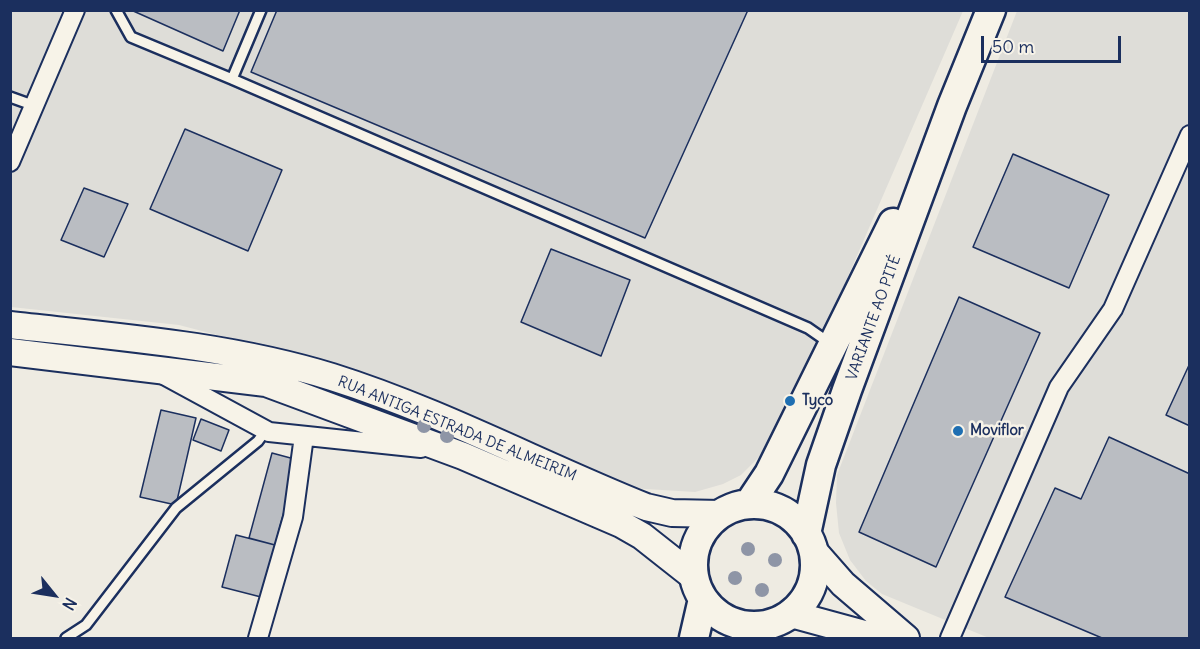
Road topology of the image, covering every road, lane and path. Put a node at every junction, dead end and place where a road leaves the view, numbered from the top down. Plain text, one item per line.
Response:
1 (75, 10) edge
2 (116, 10) edge
3 (261, 10) edge
4 (991, 10) edge
5 (232, 79) junction
6 (10, 97) edge
7 (35, 106) junction
8 (952, 106) junction
9 (1190, 135) edge
10 (10, 162) edge
11 (11, 325) edge
12 (831, 344) junction
13 (10, 352) edge
14 (134, 365) junction
15 (848, 390) junction
16 (266, 430) junction
17 (304, 436) junction
18 (463, 456) junction
19 (749, 504) junction
20 (721, 514) junction
21 (810, 542) junction
22 (698, 588) junction
23 (791, 614) junction
24 (760, 632) edge
25 (66, 639) edge
26 (258, 639) edge
27 (694, 639) edge
28 (879, 639) edge
29 (906, 639) edge
30 (950, 639) edge

1 - 7 street
2 - 5 lane
3 - 5 lane
4 - 8 main road, VARIANTE AO PITÉ
5 - 12 lane
6 - 7 lane
7 - 10 street
8 - 12 main road, VARIANTE AO PITÉ
8 - 15 main road, VARIANTE AO PITÉ
9 - 30 street
11 - 20 street, RUA ANTIGA ESTRADA DE ALMEIRIM
12 - 15 main road
12 - 19 main road, VARIANTE AO PITÉ
13 - 14 street, RUA ANTIGA ESTRADA DE ALMEIRIM
14 - 16 street
14 - 18 street, RUA ANTIGA ESTRADA DE ALMEIRIM
15 - 21 main road, VARIANTE AO PITÉ
16 - 17 street
16 - 25 lane
17 - 18 street
17 - 26 street
18 - 22 street, RUA ANTIGA ESTRADA DE ALMEIRIM
19 - 20 main road
19 - 21 main road
20 - 22 main road
21 - 23 main road
21 - 29 street
22 - 24 main road
22 - 27 main road
23 - 24 main road
23 - 28 street

